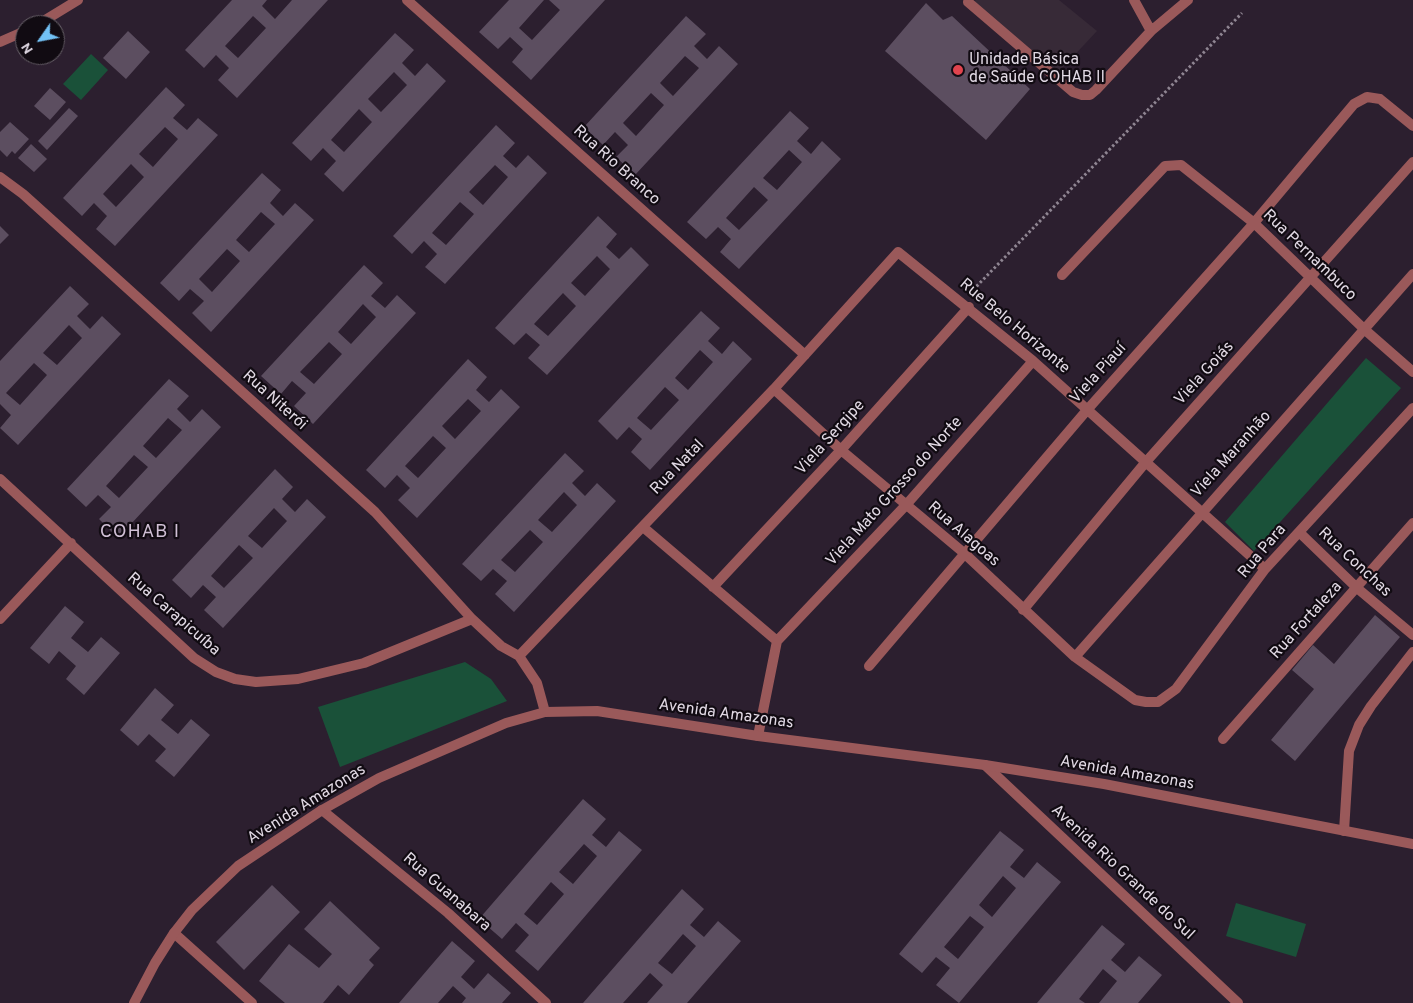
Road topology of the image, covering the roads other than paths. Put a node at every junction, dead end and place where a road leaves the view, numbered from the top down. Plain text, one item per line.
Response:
1 (78, 0) edge
2 (407, 0) edge
3 (1134, 0) edge
4 (1188, 0) edge
5 (968, 2) dead end
6 (53, 15) edge
7 (1151, 32) junction
8 (15, 35) edge
9 (0, 42) edge
10 (1413, 126) edge
11 (1413, 162) edge
12 (0, 177) edge
13 (1254, 223) junction
14 (898, 252) joint
15 (1413, 274) edge
16 (1062, 275) dead end
17 (1311, 278) junction
18 (965, 304) junction
19 (1364, 329) junction
20 (805, 355) junction
21 (1033, 361) junction
22 (1413, 372) edge
23 (774, 389) junction
24 (1413, 408) edge
25 (1087, 410) junction
26 (841, 450) junction
27 (1145, 463) junction
28 (0, 478) edge
29 (906, 505) junction
30 (1201, 514) junction
31 (1413, 523) edge
32 (642, 527) junction
33 (1299, 532) junction
34 (71, 543) junction
35 (964, 553) junction
36 (1265, 569) junction
37 (713, 587) junction
38 (1357, 588) junction
39 (1023, 610) junction
40 (0, 618) edge
41 (472, 619) junction
42 (1413, 635) edge
43 (777, 641) junction
44 (1413, 652) edge
45 (518, 656) junction
46 (1075, 657) junction
47 (869, 666) dead end
48 (1134, 700) joint
49 (545, 712) junction
50 (758, 736) junction
51 (1223, 739) dead end
52 (985, 765) junction
53 (322, 810) junction
54 (1344, 831) junction
55 (1413, 844) edge
56 (174, 933) junction
57 (134, 1003) edge
58 (252, 1003) edge
59 (546, 1003) edge
60 (1238, 1003) edge

1 - 6 street
2 - 20 street, Rua Rio Branco
3 - 7 street
4 - 7 street
5 - 7 street
8 - 9 street
10 - 13 street, Viela Piauí
11 - 17 street, Viela Goiás
12 - 41 street, Rua Niterói
13 - 16 street, Rua Pernambuco
13 - 17 street, Rua Pernambuco
13 - 25 street, Viela Piauí
14 - 18 street, Rue Belo Horizonte
14 - 20 street, Rua Natal
15 - 19 street, Viela Maranhão
17 - 19 street, Rua Pernambuco
17 - 27 street, Viela Goiás
18 - 21 street, Rue Belo Horizonte
18 - 26 street, Viela Sergipe
19 - 22 street, Rua Pernambuco
19 - 30 street, Viela Maranhão
20 - 23 street, Rua Natal
21 - 25 street, Rue Belo Horizonte
21 - 29 street, Viela Mato Grosso do Norte
23 - 26 street, Rua Alagoas
23 - 32 street, Rua Natal
24 - 33 street, Rua Para
25 - 27 street, Rue Belo Horizonte
25 - 35 street, Viela Piauí
26 - 29 street, Rua Alagoas
26 - 37 street, Viela Sergipe
27 - 30 street, Rue Belo Horizonte
27 - 39 street, Viela Goiás
28 - 34 street, Rua Carapicuíba
29 - 35 street, Rua Alagoas
29 - 43 street, Viela Mato Grosso do Norte
30 - 36 street, Rue Belo Horizonte
30 - 46 street, Viela Maranhão
31 - 38 street, Rua Fortaleza
32 - 37 street
32 - 45 street, Rua Natal
33 - 36 street, Rua Para
33 - 38 street, Rua Conchas
34 - 40 street
34 - 41 street, Rua Carapicuíba
35 - 39 street, Rua Alagoas
35 - 47 street, Viela Piauí
36 - 48 street, Rua Para
37 - 43 street
38 - 42 street, Rua Conchas
38 - 51 street, Rua Fortaleza
39 - 46 street, Rua Alagoas
41 - 45 street, Rua Niterói
43 - 50 street
44 - 54 street
45 - 49 street
46 - 48 street, Rua Alagoas
49 - 50 street, Avenida Amazonas
49 - 53 street, Avenida Amazonas
50 - 52 street, Avenida Amazonas
52 - 54 street, Avenida Amazonas
52 - 60 street, Avenida Rio Grande do Sul
53 - 56 street, Avenida Amazonas
53 - 59 street, Rua Guanabara
54 - 55 street, Avenida Amazonas
56 - 57 street, Avenida Amazonas
56 - 58 street

